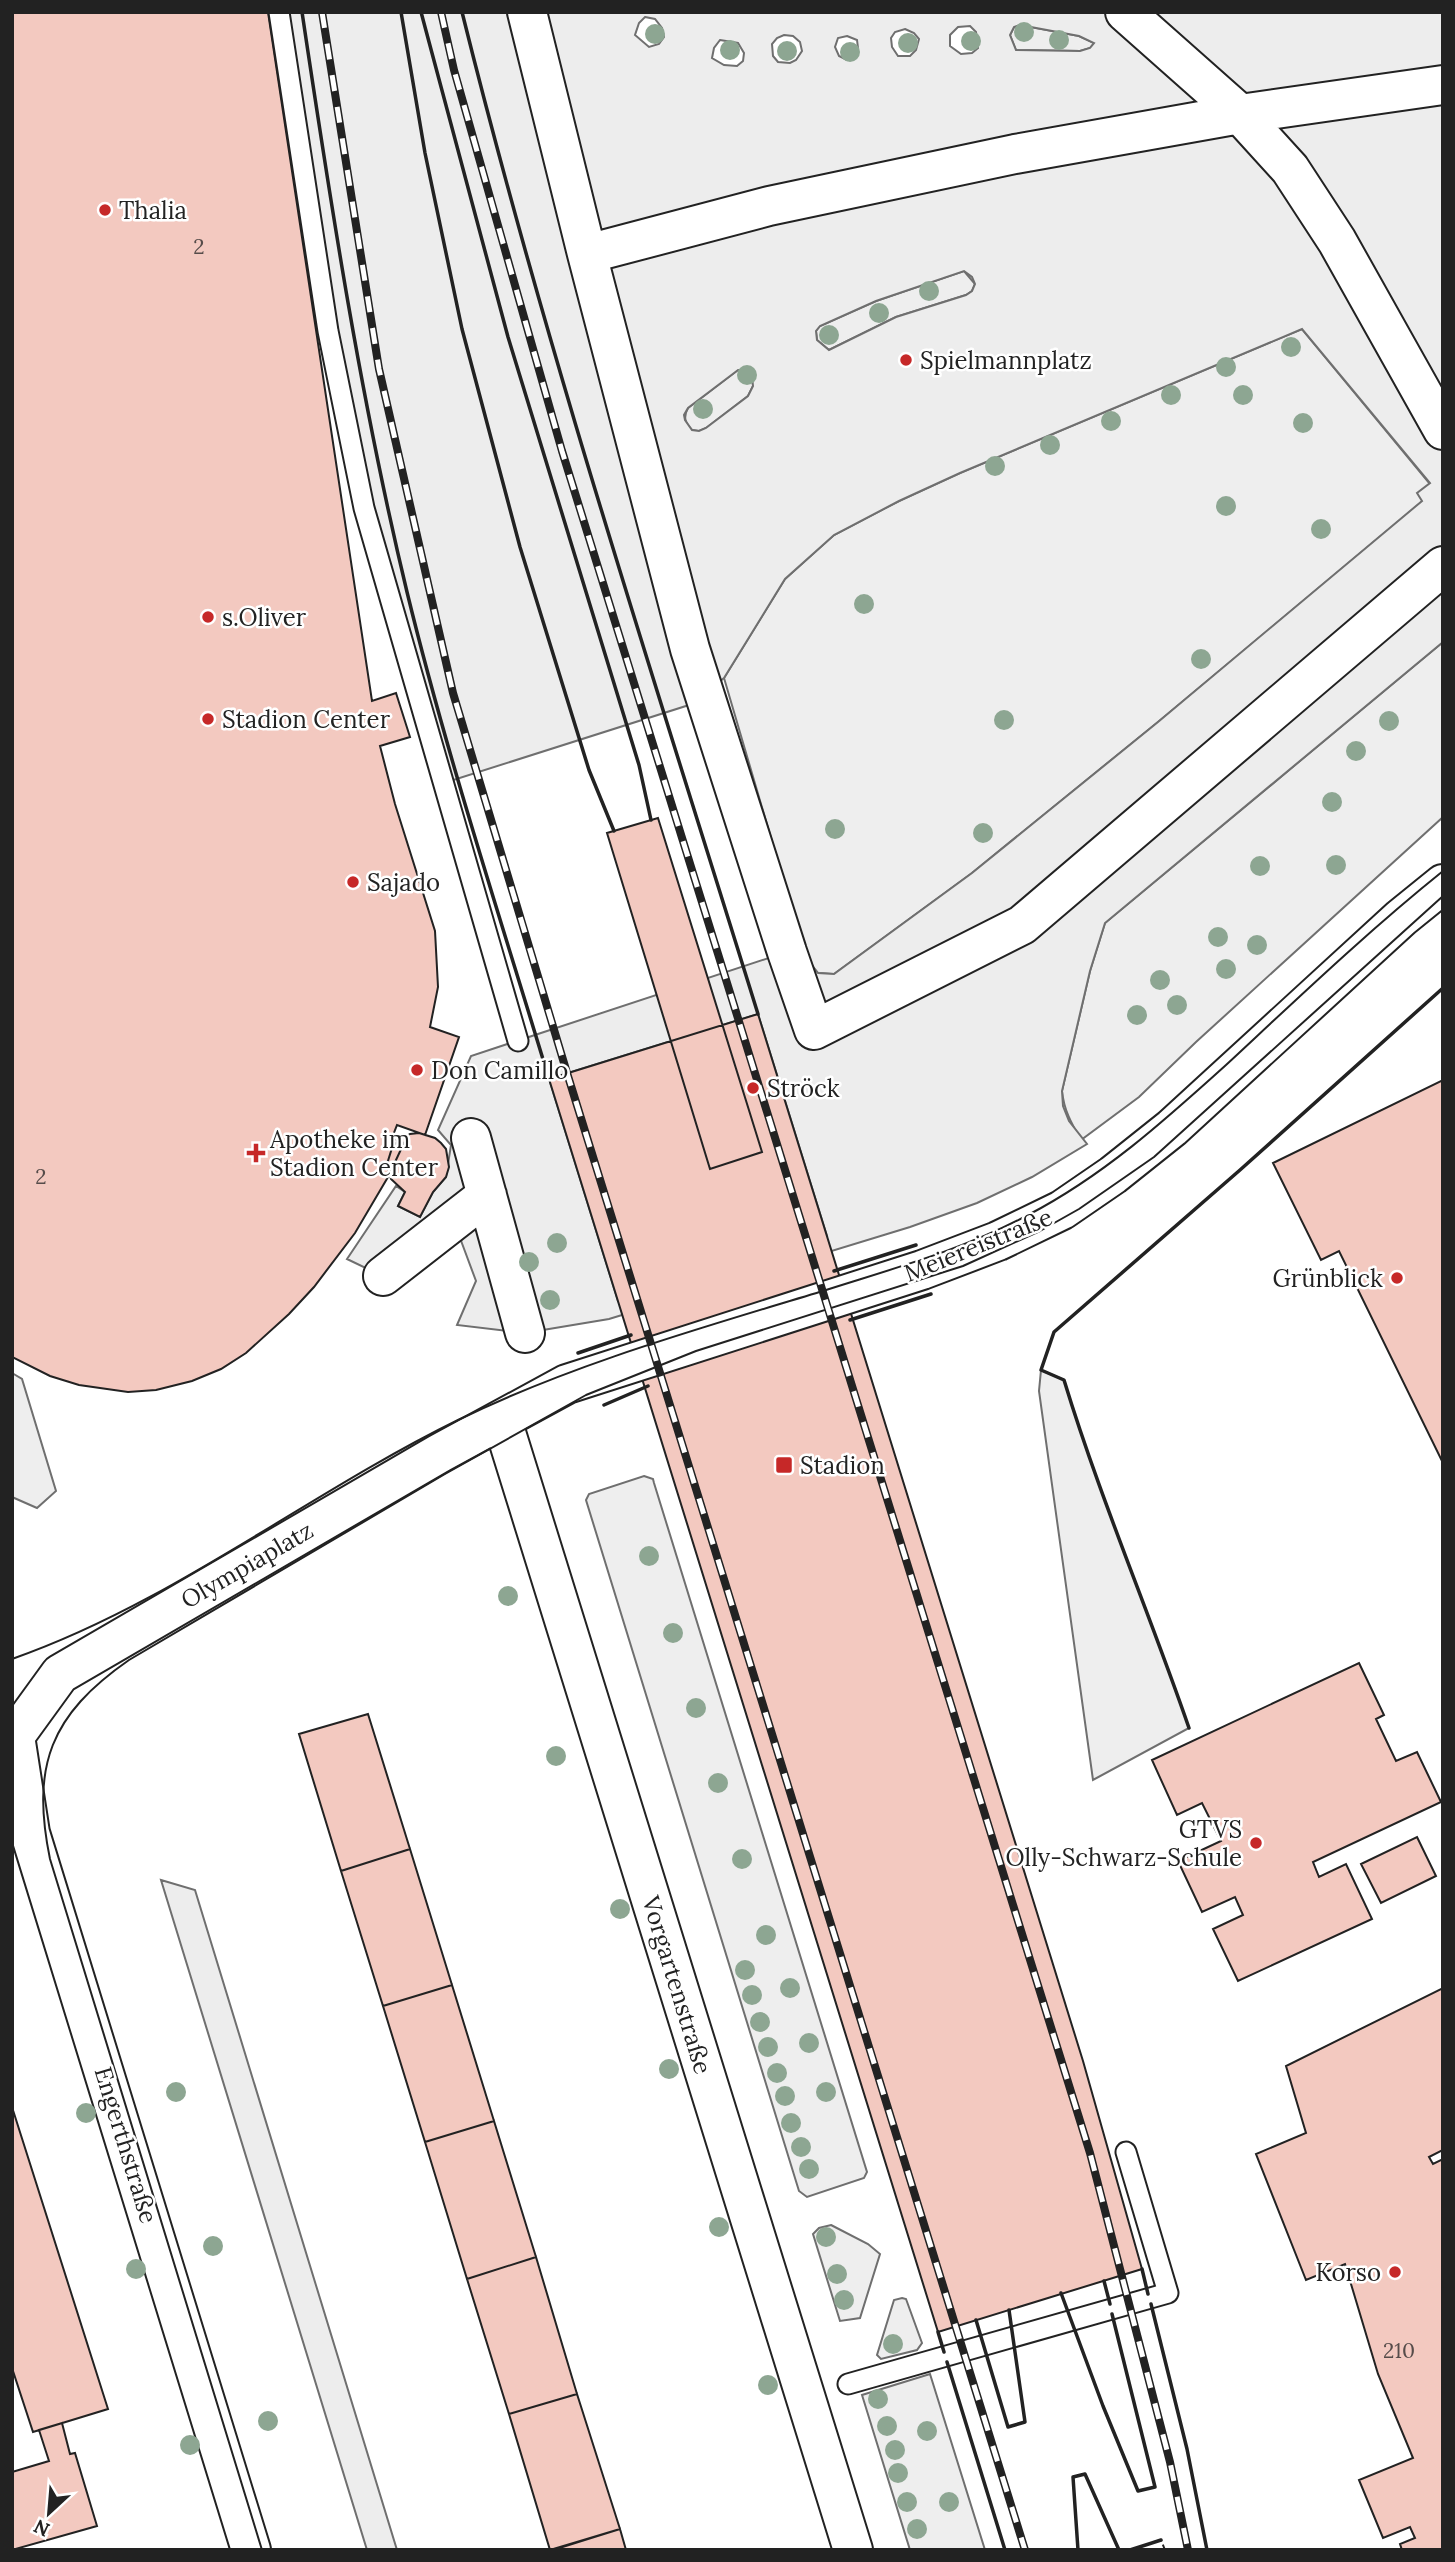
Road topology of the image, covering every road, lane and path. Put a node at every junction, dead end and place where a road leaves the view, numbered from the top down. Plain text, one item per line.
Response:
1 (279, 12) edge
2 (527, 12) edge
3 (1125, 12) edge
4 (1443, 85) edge
5 (1240, 114) junction
6 (587, 254) junction
7 (1443, 430) edge
8 (1443, 566) edge
9 (1443, 884) edge
10 (518, 1041) dead end
11 (471, 1138) dead end
12 (487, 1195) junction
13 (383, 1276) dead end
14 (525, 1333) dead end
15 (502, 1420) junction
16 (13, 1729) edge
17 (1126, 2152) dead end
18 (848, 2384) dead end
19 (251, 2550) edge
20 (853, 2550) edge

1 - 10 lane
2 - 6 street
3 - 5 street
4 - 5 street
5 - 6 street
5 - 7 street
6 - 8 street
9 - 15 street, Meiereistraße
11 - 12 street
12 - 13 street
12 - 14 street
15 - 16 street, Olympiaplatz
15 - 20 street, Vorgartenstraße
16 - 19 street, Engerthstraße
17 - 18 lane

